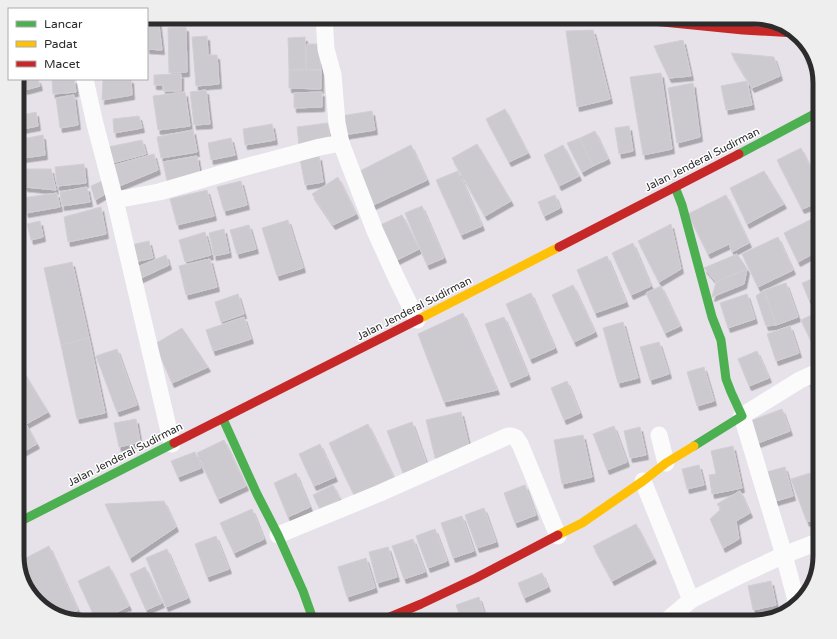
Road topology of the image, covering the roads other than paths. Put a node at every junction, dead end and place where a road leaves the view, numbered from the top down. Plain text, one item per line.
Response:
1 (324, 24) edge
2 (743, 24) edge
3 (781, 30) edge
4 (85, 80) edge
5 (813, 115) edge
6 (341, 143) junction
7 (675, 186) junction
8 (115, 200) junction
9 (417, 320) junction
10 (813, 374) edge
11 (742, 416) junction
12 (223, 419) junction
13 (659, 435) dead end
14 (172, 444) junction
15 (666, 463) junction
16 (643, 481) junction
17 (24, 519) edge
18 (278, 535) junction
19 (558, 536) junction
20 (813, 544) edge
21 (784, 555) junction
22 (795, 599) edge
23 (691, 600) junction
24 (312, 615) edge
25 (395, 615) edge
26 (673, 615) edge

1 - 6 street
2 - 3 main road
4 - 8 street
5 - 7 main road, Jalan Jenderal Sudirman
6 - 8 street
6 - 9 street
7 - 9 main road, Jalan Jenderal Sudirman
7 - 11 main road
8 - 14 street
9 - 12 main road, Jalan Jenderal Sudirman
10 - 11 street
11 - 15 main road
11 - 21 street
12 - 14 main road, Jalan Jenderal Sudirman
12 - 18 main road
13 - 15 street
14 - 17 main road, Jalan Jenderal Sudirman
15 - 16 main road
16 - 19 main road
16 - 23 street
18 - 19 street
18 - 24 main road
19 - 25 main road
20 - 21 street
21 - 22 street
21 - 23 street
23 - 26 street

